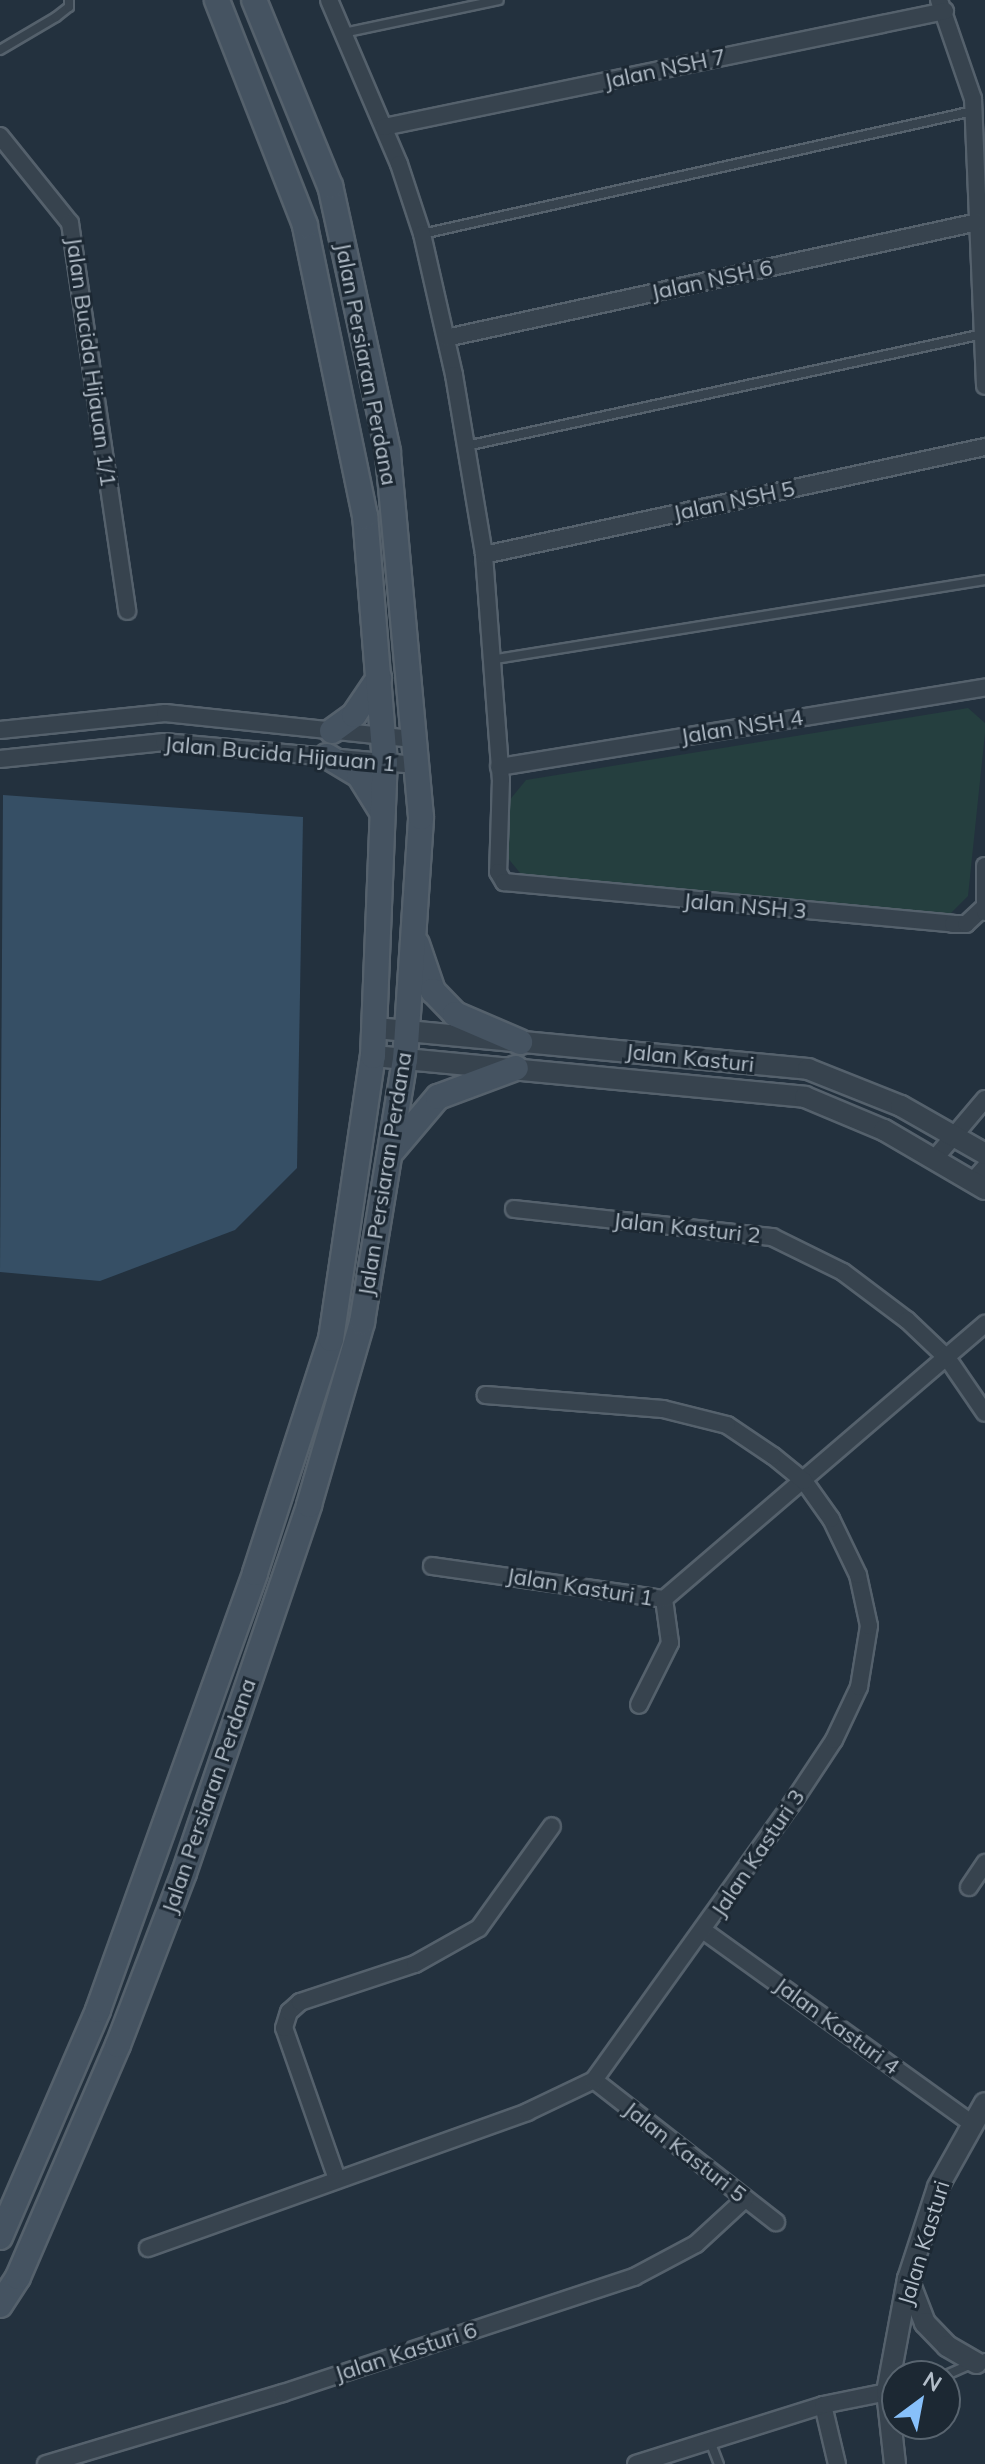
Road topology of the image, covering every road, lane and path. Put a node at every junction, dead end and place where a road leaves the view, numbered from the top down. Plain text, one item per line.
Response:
1 (69, 0) edge
2 (217, 0) edge
3 (254, 0) edge
4 (329, 0) edge
5 (499, 0) edge
6 (942, 6) edge
7 (343, 33) junction
8 (0, 50) edge
9 (973, 111) junction
10 (384, 127) junction
11 (0, 136) edge
12 (978, 222) junction
13 (422, 234) junction
14 (983, 334) junction
15 (446, 338) junction
16 (985, 386) edge
17 (466, 446) junction
18 (985, 447) edge
19 (484, 555) junction
20 (985, 580) edge
21 (127, 611) dead end
22 (489, 660) junction
23 (379, 678) junction
24 (985, 687) edge
25 (0, 730) edge
26 (332, 731) junction
27 (384, 736) junction
28 (414, 739) junction
29 (327, 756) junction
30 (0, 759) edge
31 (385, 763) junction
32 (416, 765) junction
33 (499, 767) junction
34 (383, 814) junction
35 (985, 866) edge
36 (984, 910) edge
37 (415, 938) junction
38 (375, 1028) junction
39 (408, 1031) junction
40 (520, 1042) junction
41 (373, 1056) junction
42 (405, 1060) junction
43 (516, 1068) junction
44 (985, 1099) edge
45 (954, 1132) junction
46 (985, 1154) edge
47 (936, 1157) junction
48 (387, 1158) junction
49 (981, 1179) edge
50 (514, 1209) dead end
51 (985, 1324) edge
52 (948, 1359) junction
53 (486, 1395) dead end
54 (985, 1413) edge
55 (804, 1481) junction
56 (432, 1566) dead end
57 (664, 1599) junction
58 (639, 1705) dead end
59 (552, 1826) dead end
60 (985, 1863) edge
61 (969, 1887) dead end
62 (704, 1931) junction
63 (594, 2080) junction
64 (985, 2103) edge
65 (970, 2122) junction
66 (337, 2179) junction
67 (745, 2199) junction
68 (776, 2222) dead end
69 (0, 2237) edge
70 (148, 2248) dead end
71 (908, 2279) junction
72 (0, 2305) edge
73 (896, 2360) edge
74 (980, 2361) edge
75 (961, 2369) edge
76 (881, 2393) edge
77 (823, 2405) junction
78 (710, 2440) junction
79 (894, 2440) edge
80 (46, 2464) edge
81 (636, 2464) edge
82 (719, 2464) edge
83 (837, 2464) edge
84 (895, 2464) edge

1 - 8 lane
2 - 23 main road, Jalan Persiaran Perdana
3 - 28 main road, Jalan Persiaran Perdana
4 - 7 street
5 - 7 lane
6 - 9 street
6 - 10 street, Jalan NSH 7
7 - 10 street
9 - 12 street
9 - 13 lane
10 - 13 street
11 - 21 street, Jalan Bucida Hijauan 1/1
12 - 14 street
12 - 15 street, Jalan NSH 6
13 - 15 street
14 - 16 street
14 - 17 lane
15 - 17 street
17 - 19 street
18 - 19 street, Jalan NSH 5
19 - 22 street
20 - 22 lane
22 - 33 street
23 - 26 main road
23 - 27 main road, Jalan Persiaran Perdana
24 - 33 street, Jalan NSH 4
25 - 26 street, Jalan Bucida Hijauan 1
26 - 27 street, Jalan Bucida Hijauan 1
27 - 28 street, Jalan Bucida Hijauan 1
27 - 31 main road, Jalan Persiaran Perdana
28 - 32 main road, Jalan Persiaran Perdana
29 - 30 street, Jalan Bucida Hijauan 1
29 - 31 street, Jalan Bucida Hijauan 1
29 - 34 main road
31 - 32 street, Jalan Bucida Hijauan 1
31 - 34 main road, Jalan Persiaran Perdana
32 - 37 main road, Jalan Persiaran Perdana
33 - 36 street, Jalan NSH 3
34 - 38 main road, Jalan Persiaran Perdana
35 - 36 street
37 - 39 main road, Jalan Persiaran Perdana
37 - 40 main road
38 - 39 street, Jalan Kasturi
38 - 41 main road, Jalan Persiaran Perdana
39 - 40 street, Jalan Kasturi
39 - 42 main road, Jalan Persiaran Perdana
40 - 45 street, Jalan Kasturi
41 - 42 street, Jalan Kasturi
41 - 69 main road, Jalan Persiaran Perdana
42 - 43 street, Jalan Kasturi
42 - 48 main road, Jalan Persiaran Perdana
43 - 47 street, Jalan Kasturi
43 - 48 main road
44 - 45 street
45 - 46 street, Jalan Kasturi
45 - 47 street
47 - 49 street, Jalan Kasturi
48 - 72 main road, Jalan Persiaran Perdana
50 - 52 street, Jalan Kasturi 2
51 - 52 street
52 - 54 street, Jalan Kasturi 2
52 - 55 street
53 - 55 street, Jalan Kasturi 3
55 - 57 street
55 - 62 street, Jalan Kasturi 3
56 - 57 street, Jalan Kasturi 1
57 - 58 street, Jalan Kasturi 1
59 - 66 street
60 - 61 street
62 - 63 street, Jalan Kasturi 3
62 - 65 street, Jalan Kasturi 4
63 - 66 street, Jalan Kasturi 3
63 - 67 street, Jalan Kasturi 5
64 - 65 street, Jalan Kasturi
65 - 71 street, Jalan Kasturi
66 - 70 street, Jalan Kasturi 3
67 - 68 street, Jalan Kasturi 5
67 - 80 street, Jalan Kasturi 6
71 - 73 street, Jalan Kasturi
71 - 74 street
74 - 75 lane
76 - 77 street
77 - 78 street
77 - 83 street
78 - 81 street
78 - 82 lane
79 - 84 street, Jalan Kasturi

